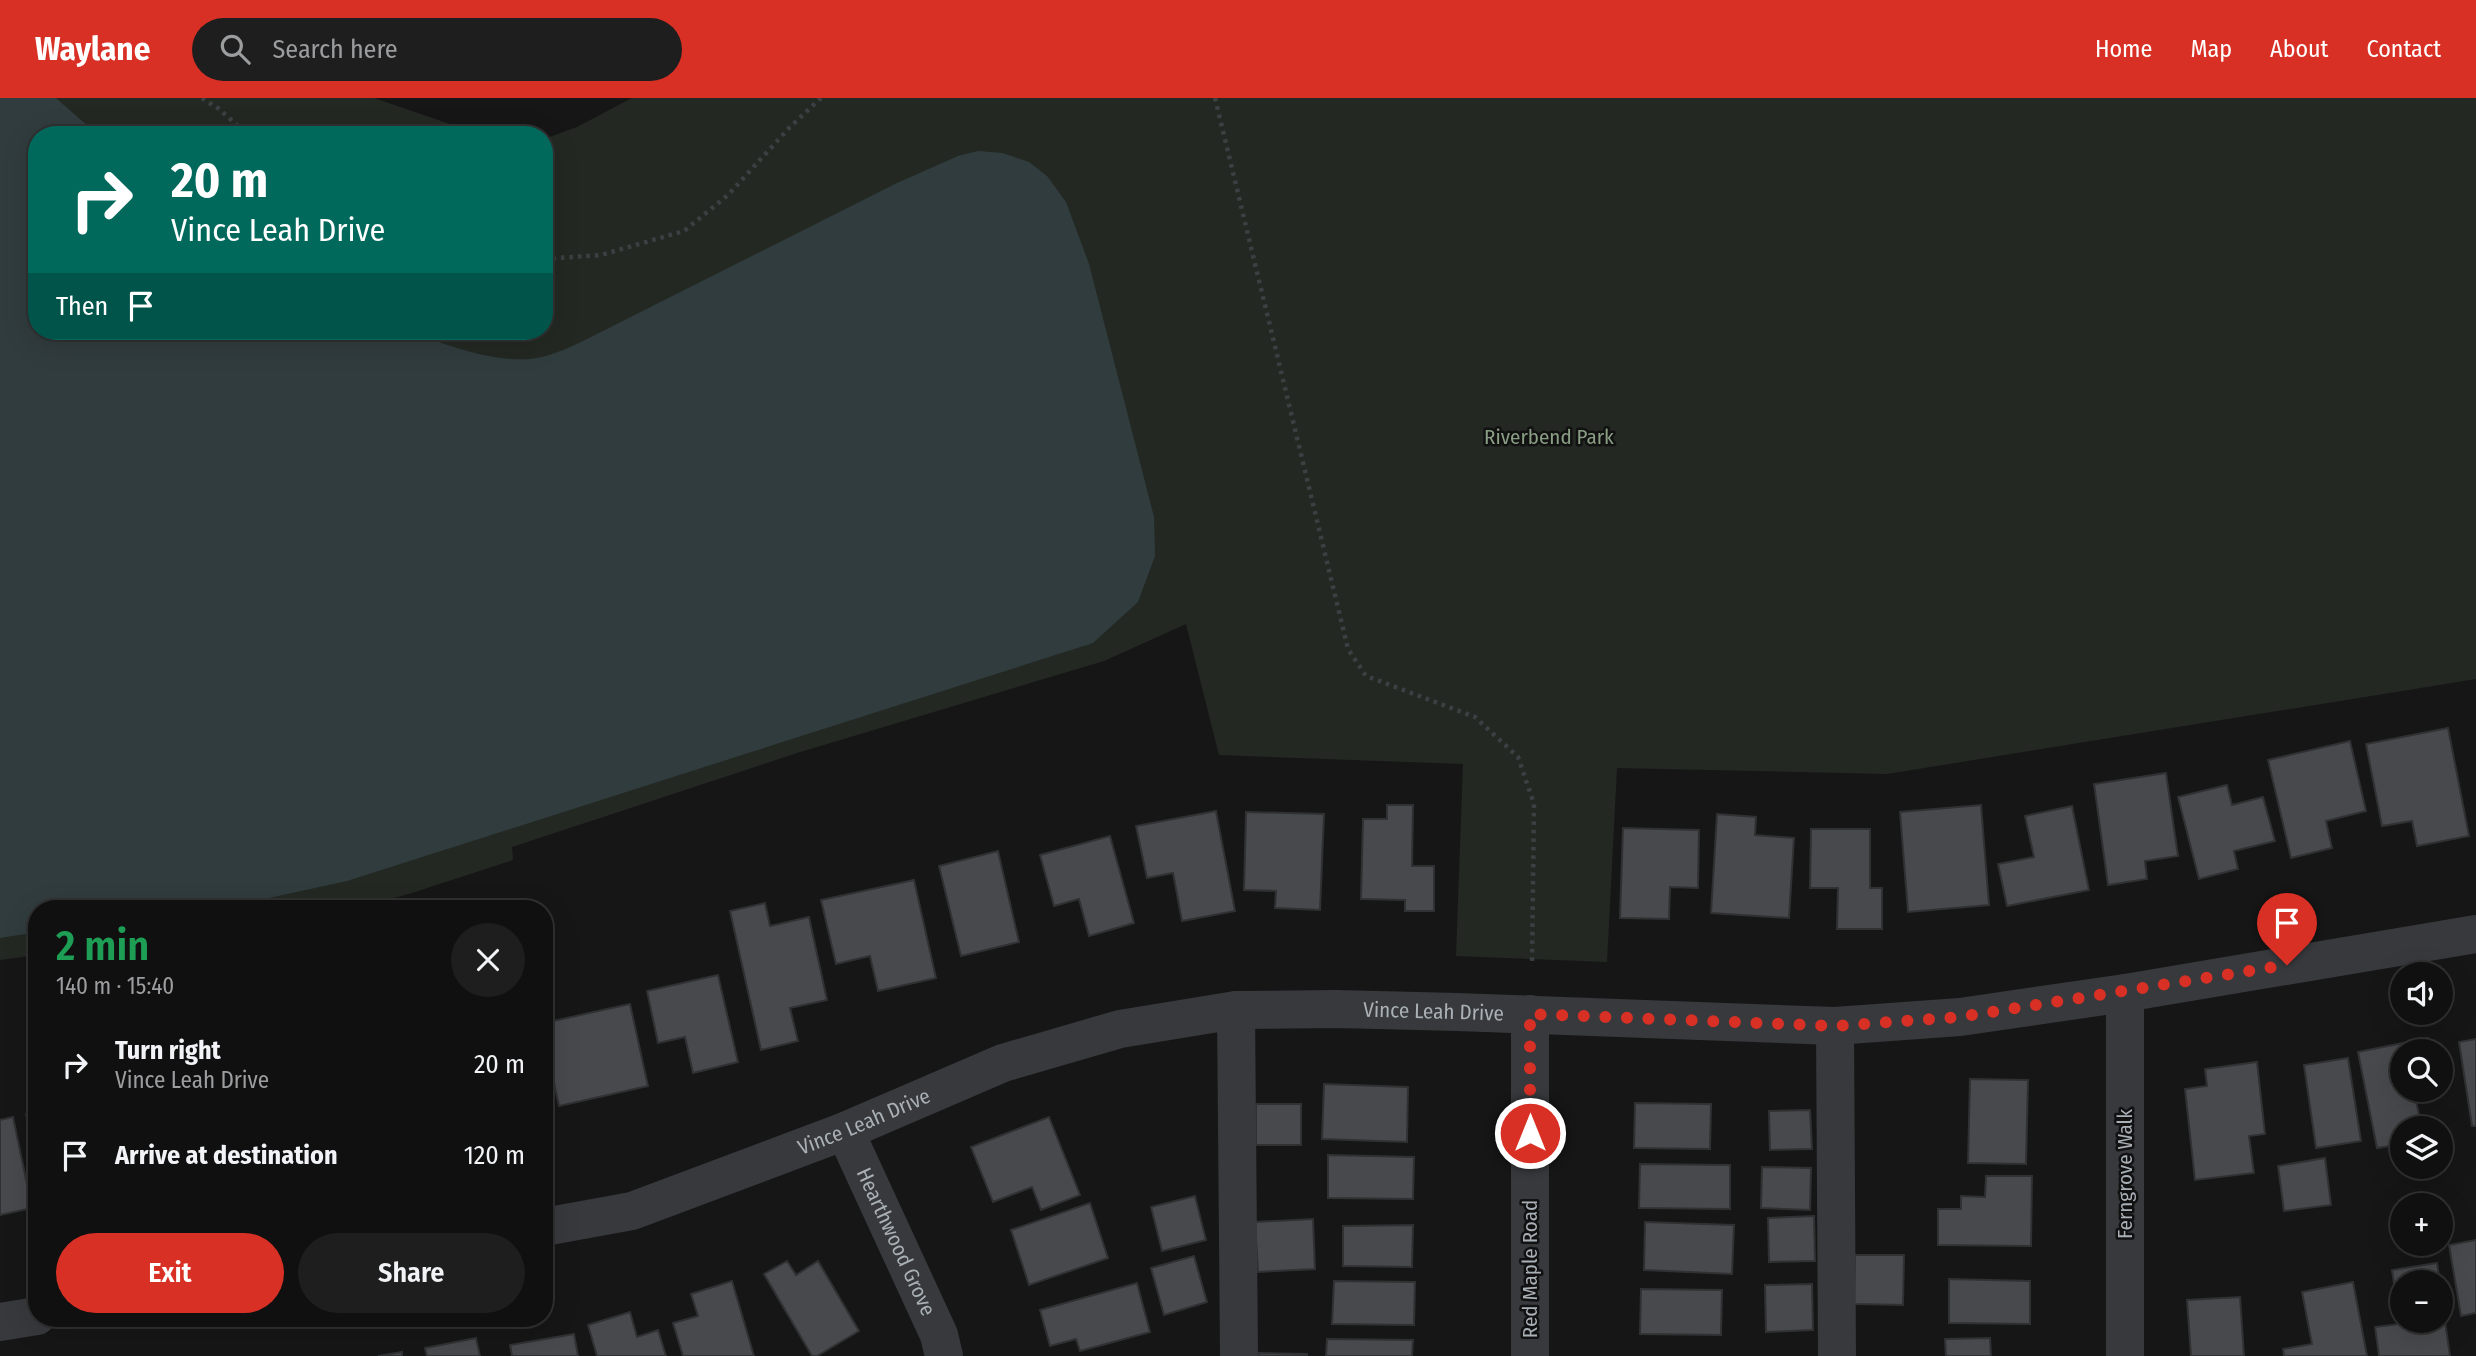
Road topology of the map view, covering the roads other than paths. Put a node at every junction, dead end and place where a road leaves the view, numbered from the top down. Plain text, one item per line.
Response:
1 (2476, 934) edge
2 (2125, 993) junction
3 (1236, 1010) junction
4 (1530, 1014) junction
5 (1835, 1026) junction
6 (845, 1131) junction
7 (553, 1225) edge
8 (28, 1317) edge
9 (0, 1322) edge
10 (944, 1356) edge
11 (1239, 1356) edge
12 (1530, 1356) edge
13 (1837, 1356) edge
14 (2125, 1356) edge

1 - 2 street, Vince Leah Drive
2 - 5 street, Vince Leah Drive
2 - 14 street, Ferngrove Walk
3 - 4 street, Vince Leah Drive
3 - 6 street, Vince Leah Drive
3 - 11 street
4 - 5 street, Vince Leah Drive
4 - 12 street, Red Maple Road
5 - 13 street
6 - 7 street, Vince Leah Drive
6 - 10 street, Hearthwood Grove
8 - 9 street

